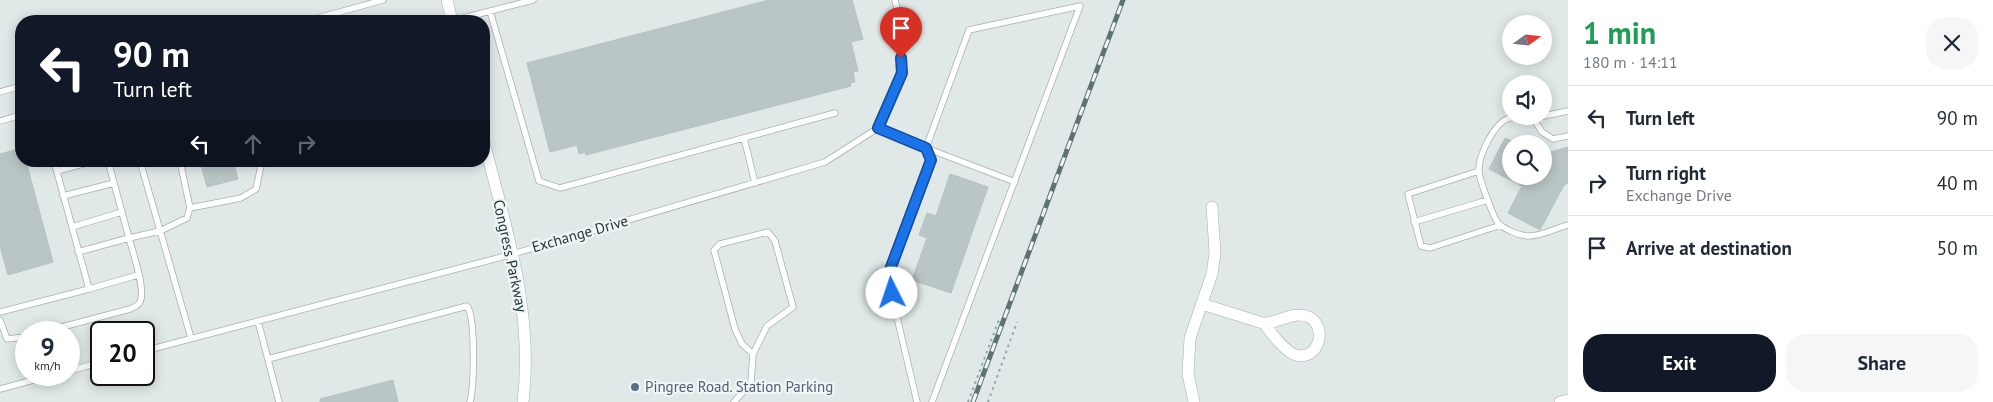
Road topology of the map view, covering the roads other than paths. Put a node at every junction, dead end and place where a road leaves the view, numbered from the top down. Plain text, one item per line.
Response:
1 (383, 0) edge
2 (447, 0) edge
3 (533, 0) edge
4 (895, 0) edge
5 (490, 11) junction
6 (329, 15) edge
7 (451, 15) edge
8 (475, 15) edge
9 (15, 88) edge
10 (0, 92) edge
11 (1568, 111) edge
12 (835, 113) dead end
13 (1552, 114) edge
14 (15, 117) edge
15 (0, 121) edge
16 (1502, 122) edge
17 (1538, 125) edge
18 (878, 128) junction
19 (1568, 136) edge
20 (744, 138) junction
21 (926, 148) junction
22 (490, 165) edge
23 (56, 167) edge
24 (72, 167) edge
25 (110, 167) edge
26 (142, 167) edge
27 (181, 167) edge
28 (261, 167) edge
29 (57, 171) junction
30 (1478, 171) junction
31 (755, 182) junction
32 (1014, 182) junction
33 (114, 183) junction
34 (64, 196) junction
35 (1488, 200) junction
36 (1212, 207) dead end
37 (190, 208) junction
38 (122, 212) junction
39 (1414, 222) junction
40 (1568, 224) edge
41 (1501, 225) junction
42 (72, 227) junction
43 (160, 231) junction
44 (130, 238) junction
45 (78, 252) junction
46 (513, 254) junction
47 (138, 275) junction
48 (88, 288) junction
49 (1202, 304) junction
50 (0, 312) edge
51 (0, 320) edge
52 (258, 321) junction
53 (80, 322) edge
54 (1264, 323) junction
55 (15, 338) edge
56 (191, 338) junction
57 (155, 348) edge
58 (753, 354) junction
59 (268, 359) junction
60 (15, 385) edge
61 (0, 389) edge
62 (1568, 400) edge
63 (279, 402) edge
64 (470, 402) edge
65 (523, 402) edge
66 (734, 402) edge
67 (917, 402) edge
68 (932, 402) edge
69 (1194, 402) edge
70 (1560, 402) edge

1 - 6 lane
2 - 7 street
3 - 5 lane
4 - 18 lane
5 - 8 lane
5 - 20 lane
9 - 10 lane
11 - 13 lane
12 - 20 lane
14 - 15 lane
16 - 30 lane
17 - 19 lane
18 - 21 lane
18 - 31 lane, Exchange Drive
20 - 31 lane
21 - 32 lane
21 - 32 lane
21 - 67 lane
22 - 46 street, Congress Parkway
23 - 29 lane
24 - 29 lane
25 - 33 lane
26 - 43 lane
27 - 37 lane
28 - 37 lane
29 - 34 lane
30 - 35 lane
30 - 39 lane
31 - 46 lane, Exchange Drive
32 - 68 lane
33 - 34 lane
33 - 38 lane
34 - 42 lane
35 - 39 lane
35 - 41 lane
36 - 49 street
37 - 43 lane
38 - 42 lane
38 - 44 lane
39 - 41 lane
40 - 41 lane
42 - 45 lane
43 - 44 lane
43 - 56 lane
44 - 45 lane
44 - 47 lane
45 - 48 lane
46 - 52 lane, Exchange Drive
46 - 65 street, Congress Parkway
47 - 48 lane
47 - 53 lane
48 - 50 lane
49 - 54 street
49 - 69 street
51 - 55 lane
52 - 56 lane, Exchange Drive
52 - 59 lane
54 - 54 street
56 - 57 lane, Exchange Drive
58 - 58 lane
58 - 66 lane
59 - 63 lane
59 - 64 lane
60 - 61 lane
62 - 70 street

